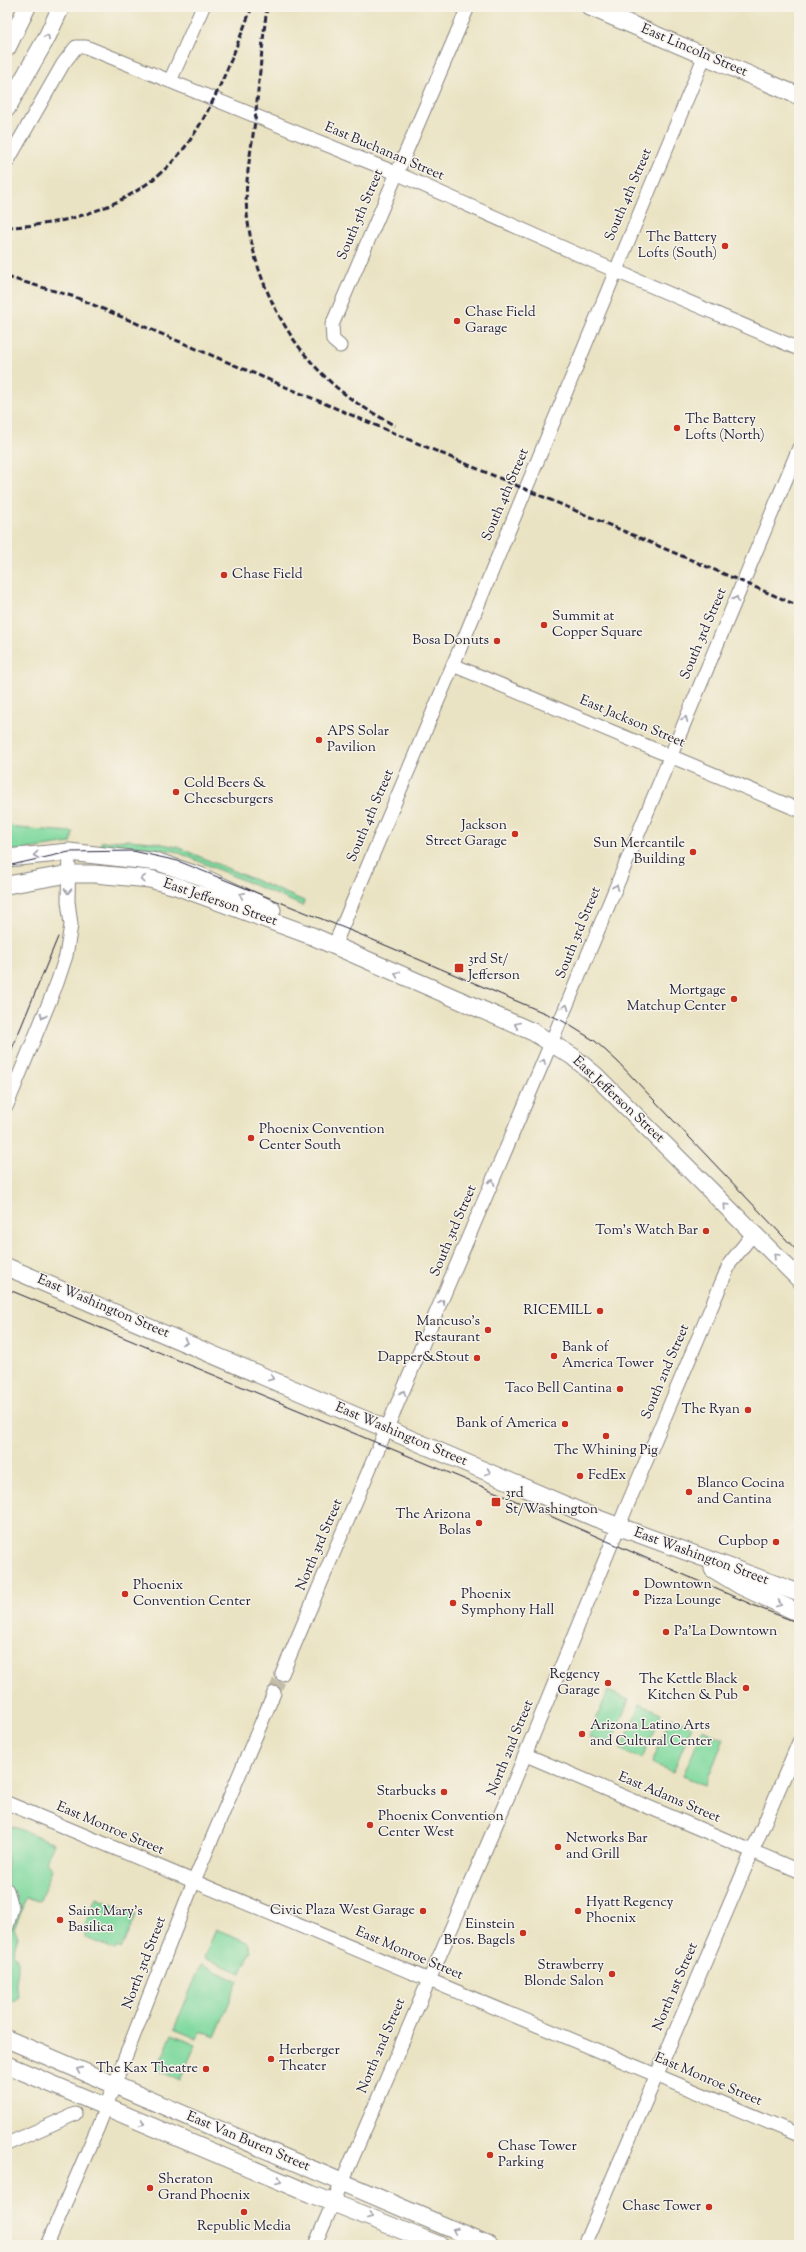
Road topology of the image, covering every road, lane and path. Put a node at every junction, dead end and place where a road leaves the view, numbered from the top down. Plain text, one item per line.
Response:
1 (27, 7) edge
2 (61, 7) edge
3 (203, 7) edge
4 (468, 7) edge
5 (590, 7) edge
6 (7, 48) edge
7 (705, 55) junction
8 (170, 81) junction
9 (799, 96) edge
10 (7, 108) edge
11 (7, 162) edge
12 (396, 173) junction
13 (615, 270) junction
14 (340, 346) dead end
15 (799, 349) edge
16 (799, 448) edge
17 (452, 665) junction
18 (670, 754) junction
19 (799, 810) edge
20 (69, 852) junction
21 (7, 858) edge
22 (68, 874) junction
23 (7, 885) edge
24 (312, 936) junction
25 (334, 946) junction
26 (551, 1043) junction
27 (7, 1105) edge
28 (753, 1234) junction
29 (7, 1266) edge
30 (799, 1279) edge
31 (387, 1429) junction
32 (618, 1527) junction
33 (684, 1550) junction
34 (799, 1593) edge
35 (799, 1613) edge
36 (282, 1674) tunnel mouth
37 (274, 1693) tunnel mouth
38 (799, 1742) edge
39 (526, 1755) junction
40 (7, 1803) edge
41 (753, 1851) junction
42 (799, 1871) edge
43 (194, 1881) junction
44 (7, 1890) edge
45 (10, 1925) edge
46 (428, 1980) junction
47 (7, 2039) edge
48 (7, 2065) edge
49 (656, 2075) junction
50 (114, 2086) junction
51 (106, 2108) junction
52 (75, 2114) dead end
53 (799, 2135) edge
54 (7, 2144) edge
55 (342, 2182) junction
56 (333, 2202) junction
57 (47, 2245) edge
58 (315, 2245) edge
59 (440, 2245) edge
60 (489, 2245) edge
61 (584, 2245) edge

1 - 6 main road
10 -> 2 main road
3 - 8 street
4 - 12 street, South 5th Street
5 - 7 main road, East Lincoln Street
7 - 9 main road, East Lincoln Street
7 - 13 street, South 4th Street
8 - 11 street, East Buchanan Street
8 - 12 street, East Buchanan Street
12 - 13 street, East Buchanan Street
12 - 14 street, South 5th Street
13 - 15 street, East Buchanan Street
13 - 17 street, South 4th Street
18 -> 16 street, South 3rd Street
17 - 18 street, East Jackson Street
17 - 25 street, South 4th Street
18 - 19 street, East Jackson Street
26 -> 18 street, South 3rd Street
20 -> 21 main road, East Jefferson Street
20 - 22 street
24 -> 20 main road, East Jefferson Street
22 - 23 main road, East Jefferson Street
24 -> 22 main road, East Jefferson Street
22 -> 27 street
24 - 25 main road, East Jefferson Street
26 -> 25 main road, East Jefferson Street
28 -> 26 main road, East Jefferson Street
31 -> 26 street, South 3rd Street
30 -> 28 main road, East Jefferson Street
28 - 32 street, South 2nd Street
29 -> 31 main road, East Washington Street
31 -> 32 main road, East Washington Street
31 - 36 street, North 3rd Street
32 - 33 main road, East Washington Street
32 - 39 street, North 2nd Street
33 - 34 main road, East Washington Street
33 -> 35 main road
37 - 43 street, North 3rd Street
38 - 41 street, North 1st Street
39 - 41 street, East Adams Street
39 - 46 street, North 2nd Street
40 - 43 street, East Monroe Street
41 - 42 street, East Adams Street
41 - 49 street, North 1st Street
43 - 46 street, East Monroe Street
43 - 50 street, North 3rd Street
44 - 45 street
46 - 49 street, East Monroe Street
46 - 55 street, North 2nd Street
50 -> 47 main road, East Van Buren Street
48 - 51 main road, East Van Buren Street
49 - 53 street, East Monroe Street
49 - 61 street, North 1st Street
50 - 51 street, North 3rd Street
50 - 55 main road, East Van Buren Street
51 -> 56 main road, East Van Buren Street
51 - 57 street, North 3rd Street
52 - 54 street
55 - 56 street, North 2nd Street
60 -> 55 main road, East Van Buren Street
56 - 58 street, North 2nd Street
56 -> 59 main road, East Van Buren Street

